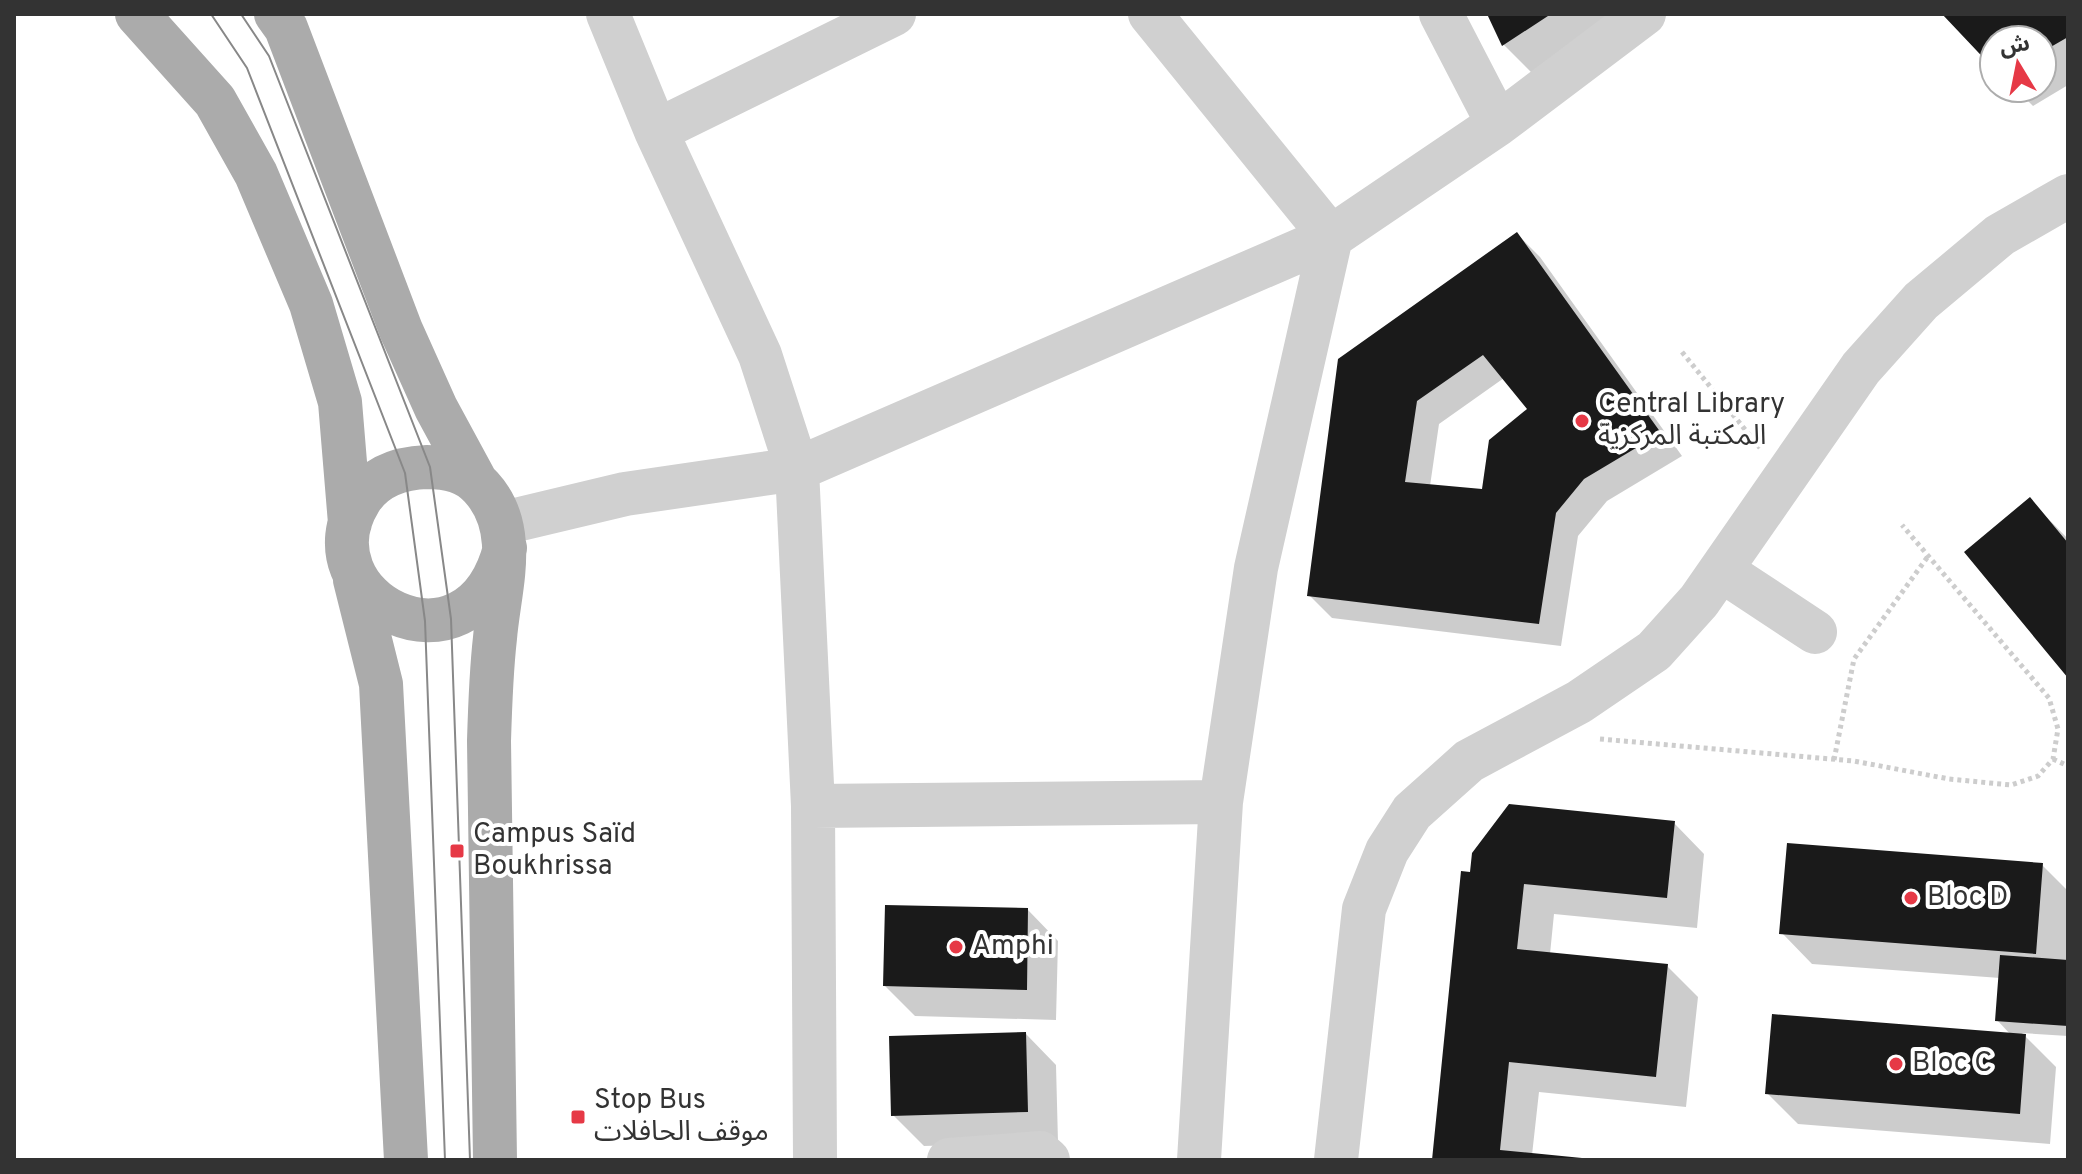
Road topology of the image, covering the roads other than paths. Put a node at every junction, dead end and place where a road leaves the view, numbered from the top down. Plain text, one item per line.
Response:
1 (137, 14) edge
2 (276, 14) edge
3 (608, 14) edge
4 (894, 14) edge
5 (1150, 14) edge
6 (1441, 14) edge
7 (1644, 14) edge
8 (1498, 124) junction
9 (656, 131) junction
10 (2068, 196) edge
11 (1331, 237) junction
12 (797, 469) junction
13 (475, 480) junction
14 (350, 523) junction
15 (504, 536) junction
16 (1721, 570) junction
17 (354, 574) junction
18 (1815, 632) dead end
19 (1221, 802) junction
20 (813, 806) junction
21 (406, 1160) edge
22 (495, 1160) edge
23 (815, 1160) edge
24 (949, 1160) edge
25 (1048, 1160) edge
26 (1199, 1160) edge
27 (1336, 1160) edge

1 - 14 main road
2 - 13 main road
3 - 9 lane
4 - 9 lane
5 - 11 lane
6 - 8 lane
7 - 8 lane
8 - 11 lane
9 - 12 lane
10 - 16 lane
11 - 12 lane
11 - 19 lane
12 - 15 lane
12 - 20 lane
13 - 14 main road
13 - 15 main road
14 - 17 main road
15 - 17 main road
15 - 22 main road
16 - 18 lane
16 - 27 lane
17 - 21 main road
19 - 20 lane
19 - 26 lane
20 - 23 lane
24 - 25 lane

